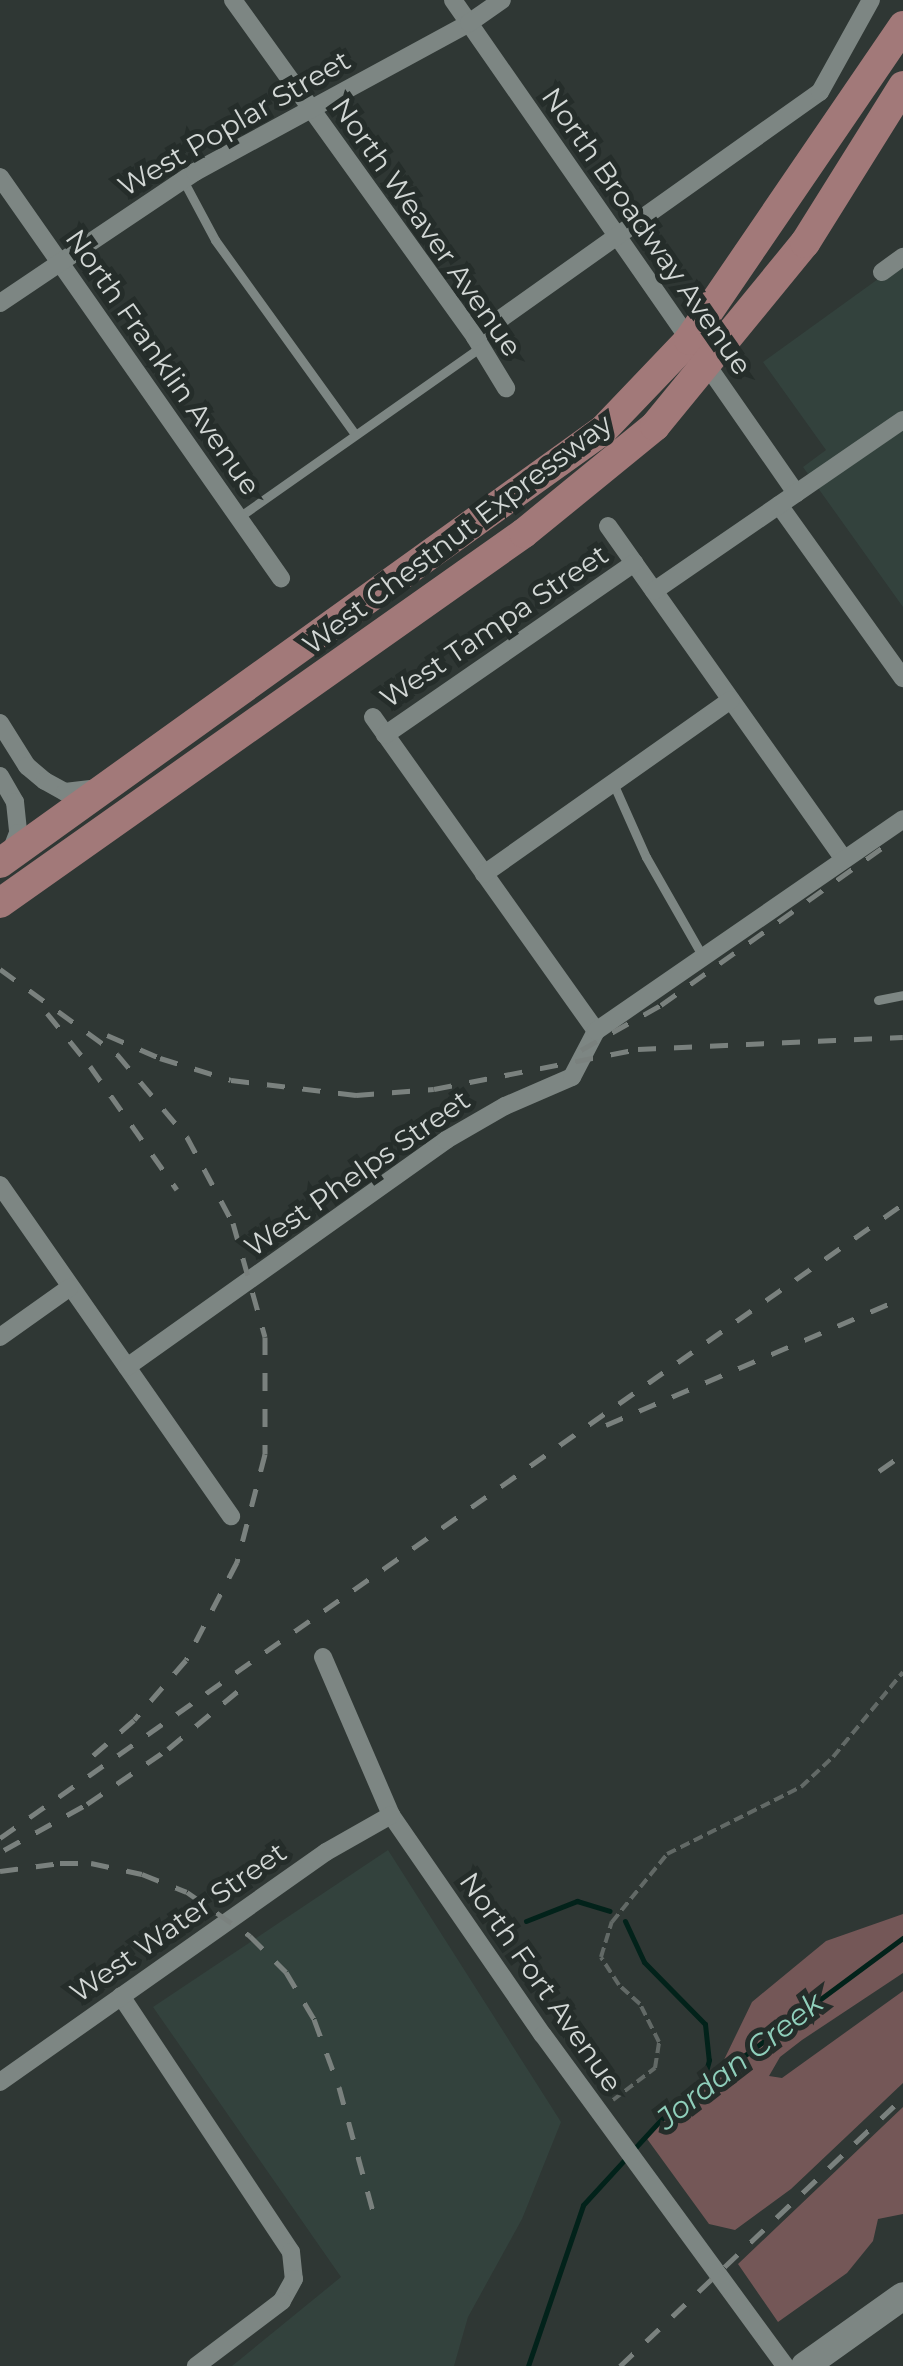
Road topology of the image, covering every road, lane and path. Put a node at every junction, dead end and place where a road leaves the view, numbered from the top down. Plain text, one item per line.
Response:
1 (234, 0) edge
2 (453, 0) edge
3 (502, 0) edge
4 (872, 0) edge
5 (469, 24) junction
6 (903, 26) edge
7 (903, 86) edge
8 (310, 107) junction
9 (0, 177) edge
10 (183, 180) junction
11 (616, 236) junction
12 (903, 257) edge
13 (59, 262) junction
14 (882, 272) dead end
15 (0, 304) edge
16 (689, 340) junction
17 (478, 342) junction
18 (708, 366) junction
19 (506, 388) dead end
20 (903, 420) edge
21 (354, 433) junction
22 (796, 493) junction
23 (779, 505) junction
24 (239, 518) junction
25 (608, 526) dead end
26 (634, 563) junction
27 (281, 578) dead end
28 (654, 591) junction
29 (903, 678) edge
30 (731, 700) junction
31 (372, 717) dead end
32 (0, 723) edge
33 (385, 734) junction
34 (0, 776) edge
35 (613, 783) junction
36 (107, 787) junction
37 (903, 819) edge
38 (844, 859) junction
39 (4, 860) edge
40 (484, 874) junction
41 (0, 903) edge
42 (703, 957) junction
43 (903, 995) edge
44 (878, 1000) dead end
45 (596, 1031) junction
46 (0, 1185) edge
47 (69, 1288) junction
48 (0, 1336) edge
49 (127, 1366) junction
50 (230, 1516) dead end
51 (323, 1657) dead end
52 (903, 1672) edge
53 (391, 1814) junction
54 (121, 1996) junction
55 (0, 2082) edge
56 (598, 2111) junction
57 (903, 2296) edge
58 (196, 2366) edge
59 (785, 2366) edge
60 (805, 2366) edge

1 - 8 street, North Weaver Avenue
2 - 5 street, North Broadway Avenue
3 - 5 street, West Poplar Street
4 - 11 street
5 - 8 street, West Poplar Street
5 - 11 street, North Broadway Avenue
6 - 16 main road, West Chestnut Expressway
7 - 18 main road, West Chestnut Expressway
8 - 10 street, West Poplar Street
8 - 17 street, North Weaver Avenue
9 - 13 street, North Franklin Avenue
10 - 13 street, West Poplar Street
10 - 21 lane
11 - 16 street, North Broadway Avenue
11 - 17 street
12 - 14 street
13 - 15 street, West Poplar Street
13 - 24 street, North Franklin Avenue
16 - 18 street, North Broadway Avenue
16 - 36 main road, West Chestnut Expressway
17 - 19 street, North Weaver Avenue
17 - 21 lane
18 - 22 street, North Broadway Avenue
18 - 41 main road, West Chestnut Expressway
20 - 22 street
21 - 24 lane
22 - 23 street
23 - 28 street
23 - 29 street
24 - 27 street, North Franklin Avenue
25 - 26 street
26 - 28 street
26 - 33 street, West Tampa Street
28 - 30 street
30 - 35 street
30 - 38 street
31 - 33 street
32 - 36 street
33 - 40 street
34 - 39 street
35 - 40 street
35 - 42 lane
36 - 39 main road, West Chestnut Expressway
37 - 38 street, West Phelps Street
38 - 42 street, West Phelps Street
40 - 45 street
42 - 45 street, West Phelps Street
43 - 44 lane
45 - 49 street, West Phelps Street
46 - 47 street
47 - 48 street
47 - 49 street
49 - 50 street
51 - 53 street, North Fort Avenue
52 - 56 path
53 - 54 street, West Water Street
53 - 56 street, North Fort Avenue
54 - 55 street, West Water Street
54 - 58 street
56 - 59 street, North Fort Avenue
57 - 60 main road

